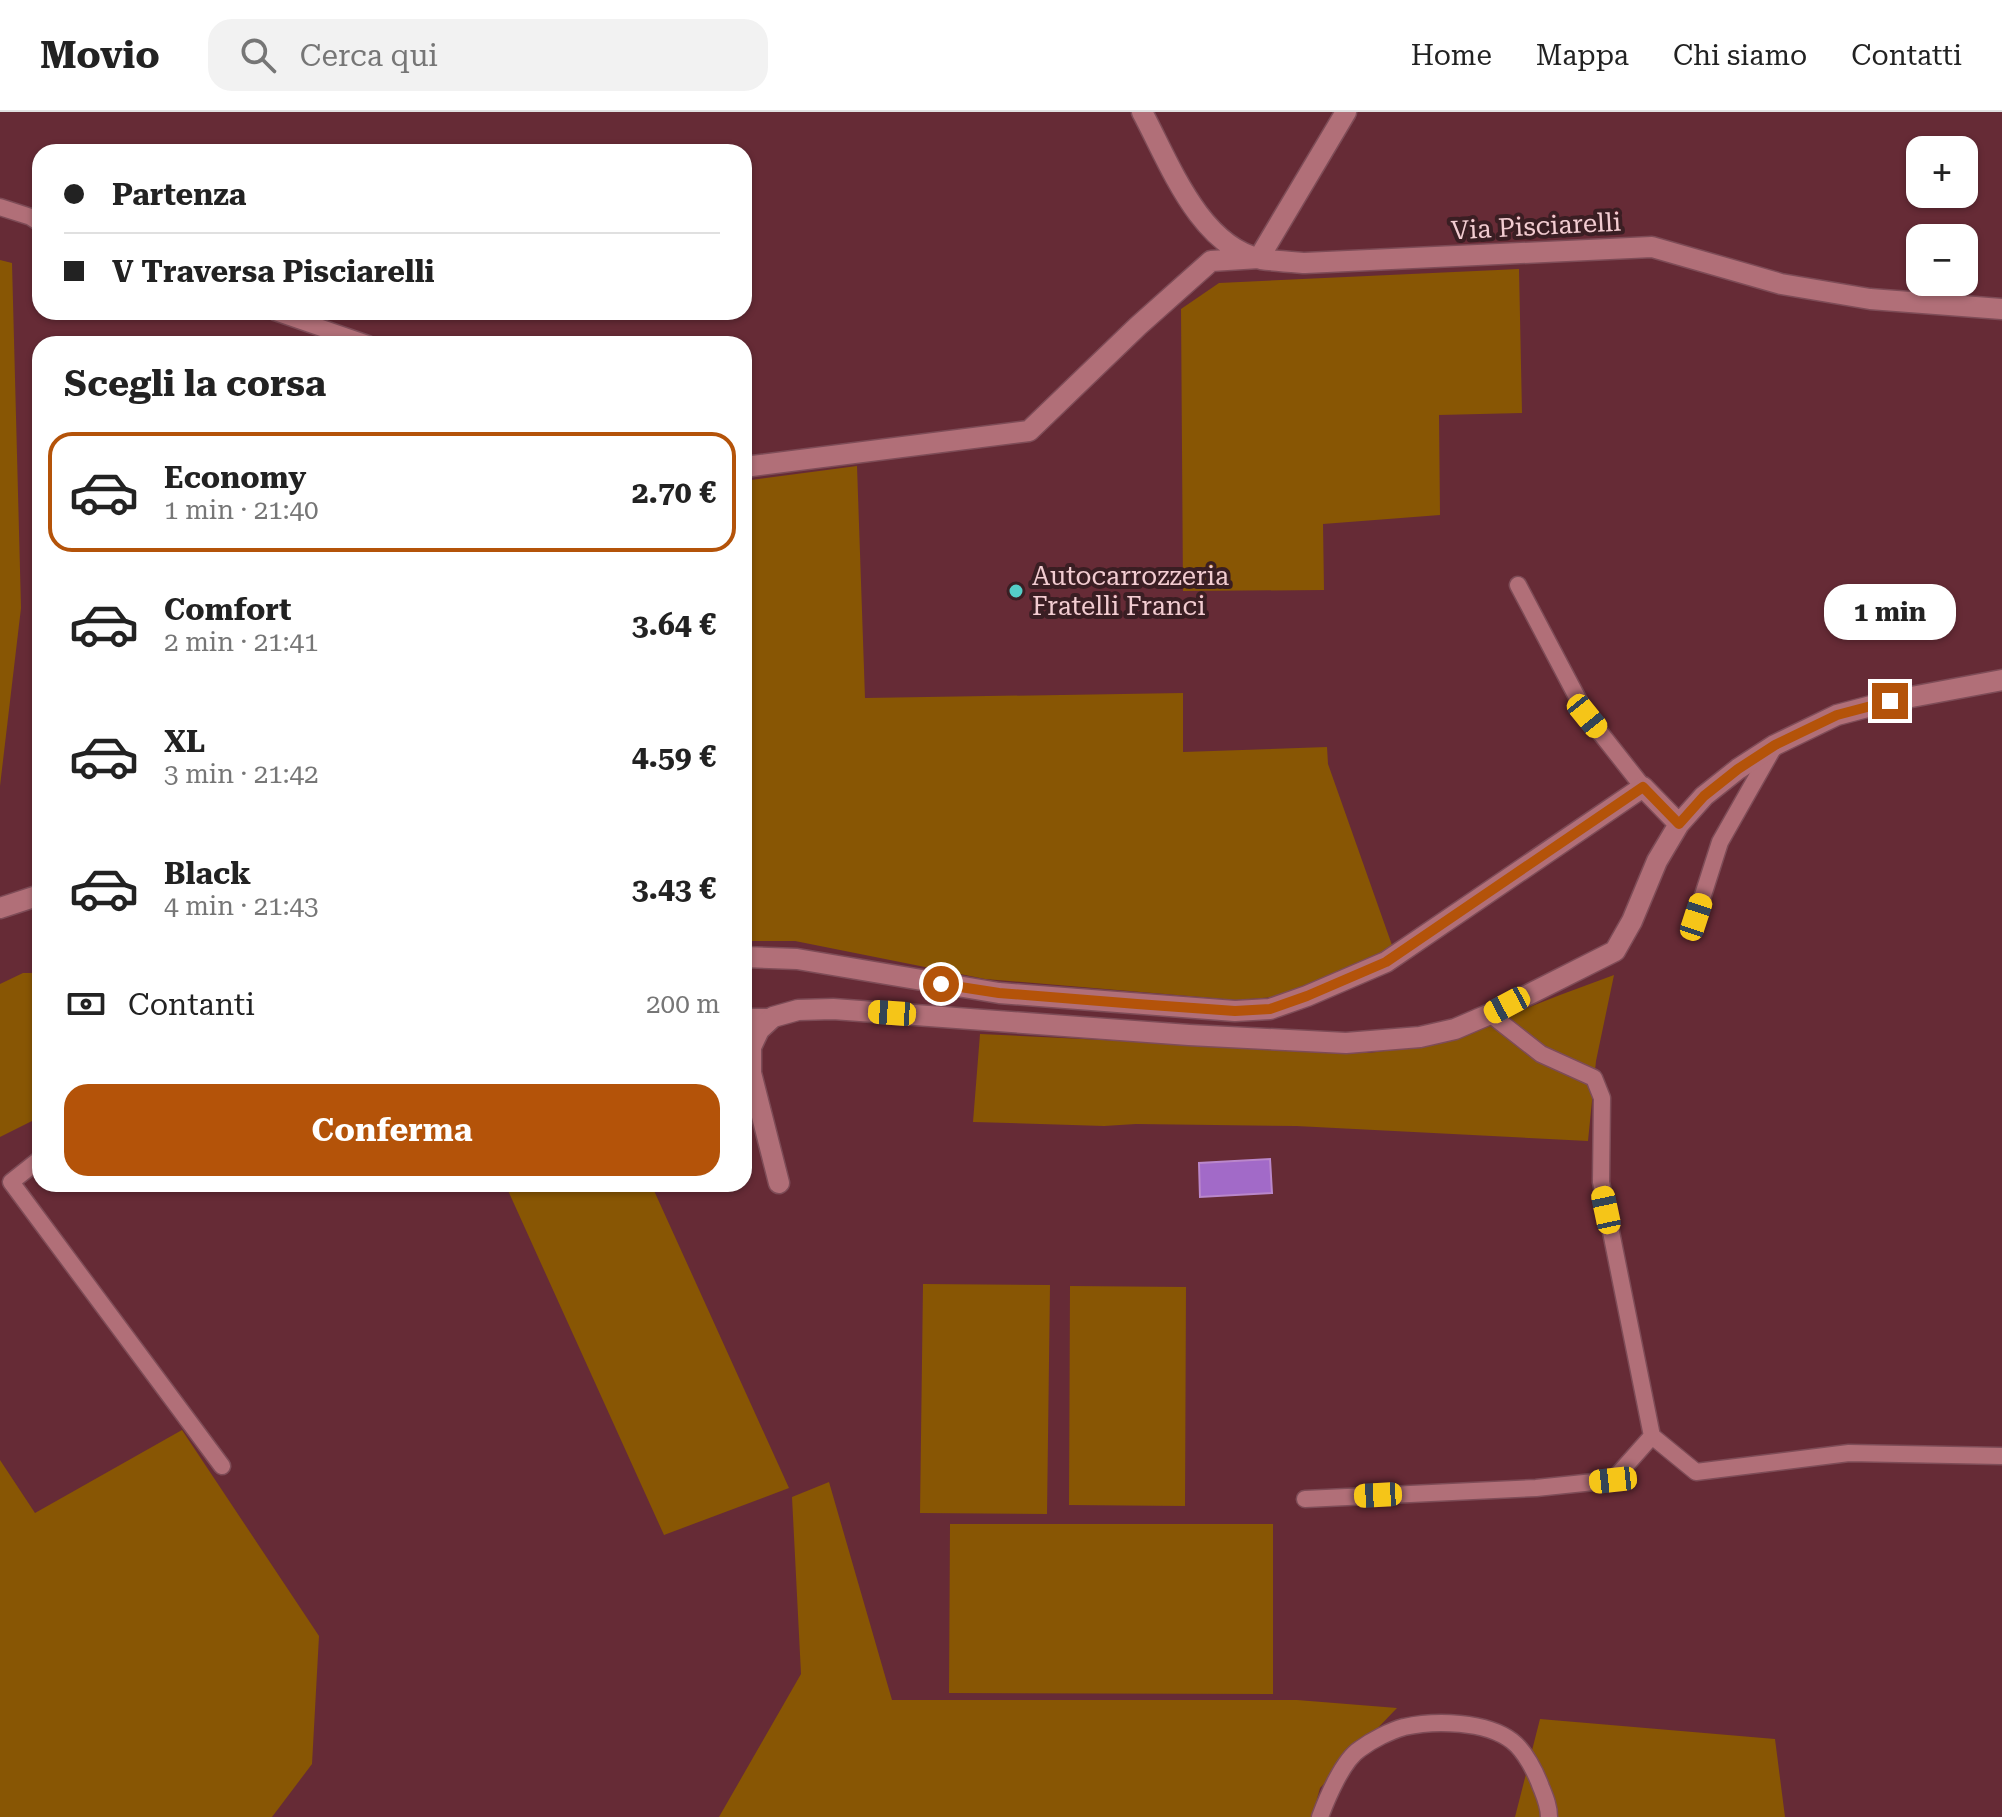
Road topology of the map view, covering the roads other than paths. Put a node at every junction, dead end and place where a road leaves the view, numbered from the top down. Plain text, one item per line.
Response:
1 (1142, 112) edge
2 (1346, 112) edge
3 (0, 207) edge
4 (32, 218) edge
5 (1259, 258) junction
6 (2002, 309) edge
7 (298, 320) edge
8 (345, 336) edge
9 (752, 466) edge
10 (1518, 585) dead end
11 (2002, 680) edge
12 (1775, 745) junction
13 (1643, 787) junction
14 (1679, 824) junction
15 (32, 898) edge
16 (0, 908) edge
17 (1696, 917) dead end
18 (752, 957) edge
19 (1490, 1014) junction
20 (752, 1017) edge
21 (773, 1017) junction
22 (752, 1045) edge
23 (752, 1077) edge
24 (32, 1165) edge
25 (779, 1183) dead end
26 (1652, 1436) junction
27 (2002, 1456) edge
28 (222, 1466) dead end
29 (1305, 1499) dead end
30 (1320, 1817) edge
31 (1549, 1817) edge

1 - 5 street, Via Pisciarelli
2 - 5 street
3 - 4 lane
5 - 6 street, Via Pisciarelli
5 - 9 street
7 - 8 lane
10 - 13 lane
11 - 12 street
12 - 14 street
12 - 17 lane
13 - 14 street
13 - 18 street
14 - 19 street
15 - 16 street
19 - 21 street
19 - 26 lane
20 - 21 lane
21 - 22 street
23 - 25 street
24 - 28 lane
26 - 27 lane
26 - 29 lane
30 - 31 lane

